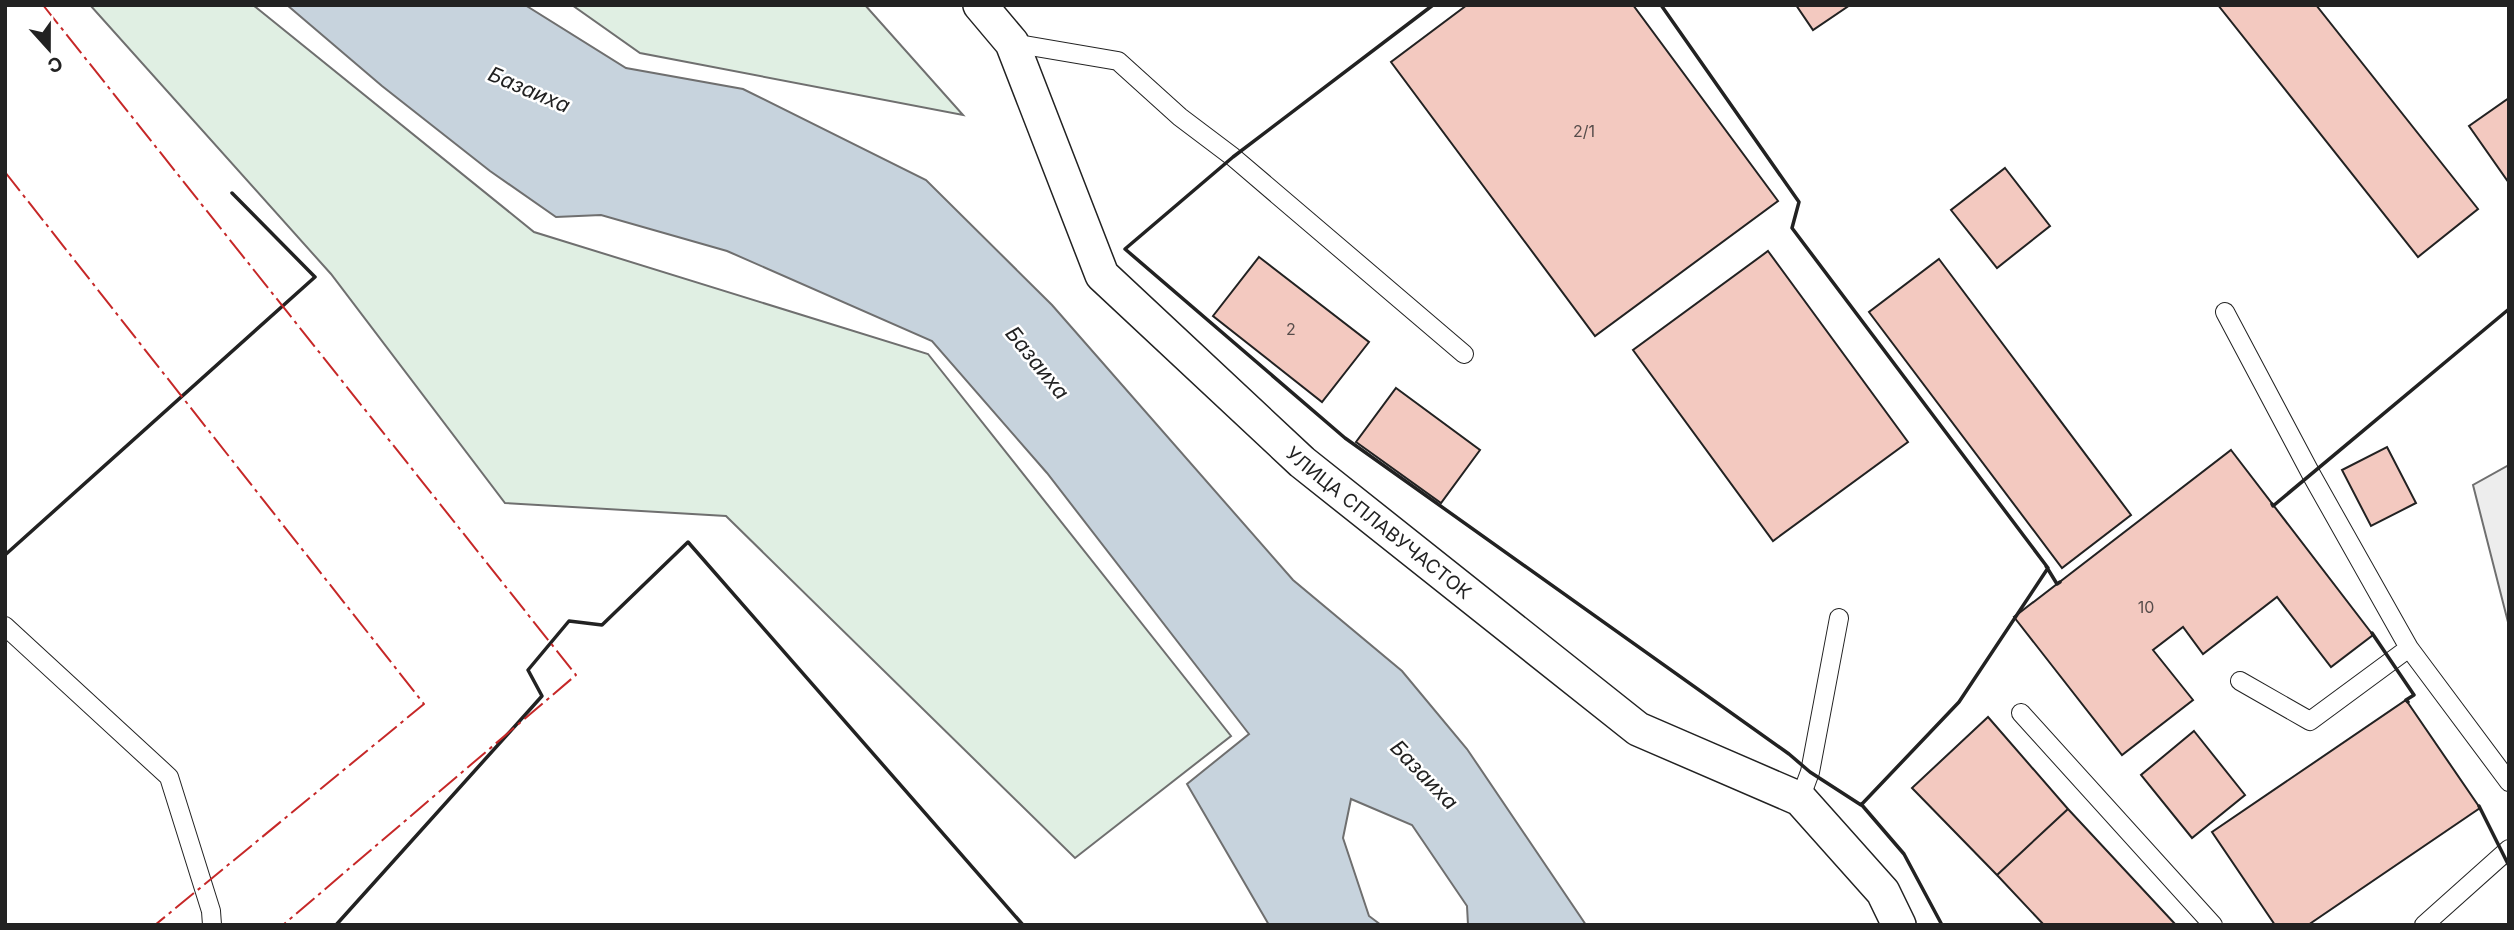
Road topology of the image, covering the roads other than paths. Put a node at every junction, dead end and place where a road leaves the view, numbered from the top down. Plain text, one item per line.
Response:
1 (980, 5) edge
2 (1012, 43) junction
3 (2225, 312) dead end
4 (1464, 354) dead end
5 (1839, 618) dead end
6 (5, 626) edge
7 (2409, 648) junction
8 (2239, 681) dead end
9 (2021, 713) dead end
10 (2509, 782) edge
11 (1800, 799) junction
12 (2509, 849) edge
13 (212, 925) edge
14 (1899, 925) edge
15 (2213, 925) edge
16 (2424, 925) edge

1 - 2 street, УЛИЦА СПЛАВУЧАСТОК
2 - 4 lane
2 - 11 street, УЛИЦА СПЛАВУЧАСТОК
3 - 7 lane
5 - 11 lane
6 - 13 lane
7 - 8 lane
7 - 10 lane
9 - 15 lane
11 - 14 street, УЛИЦА СПЛАВУЧАСТОК
12 - 16 lane

